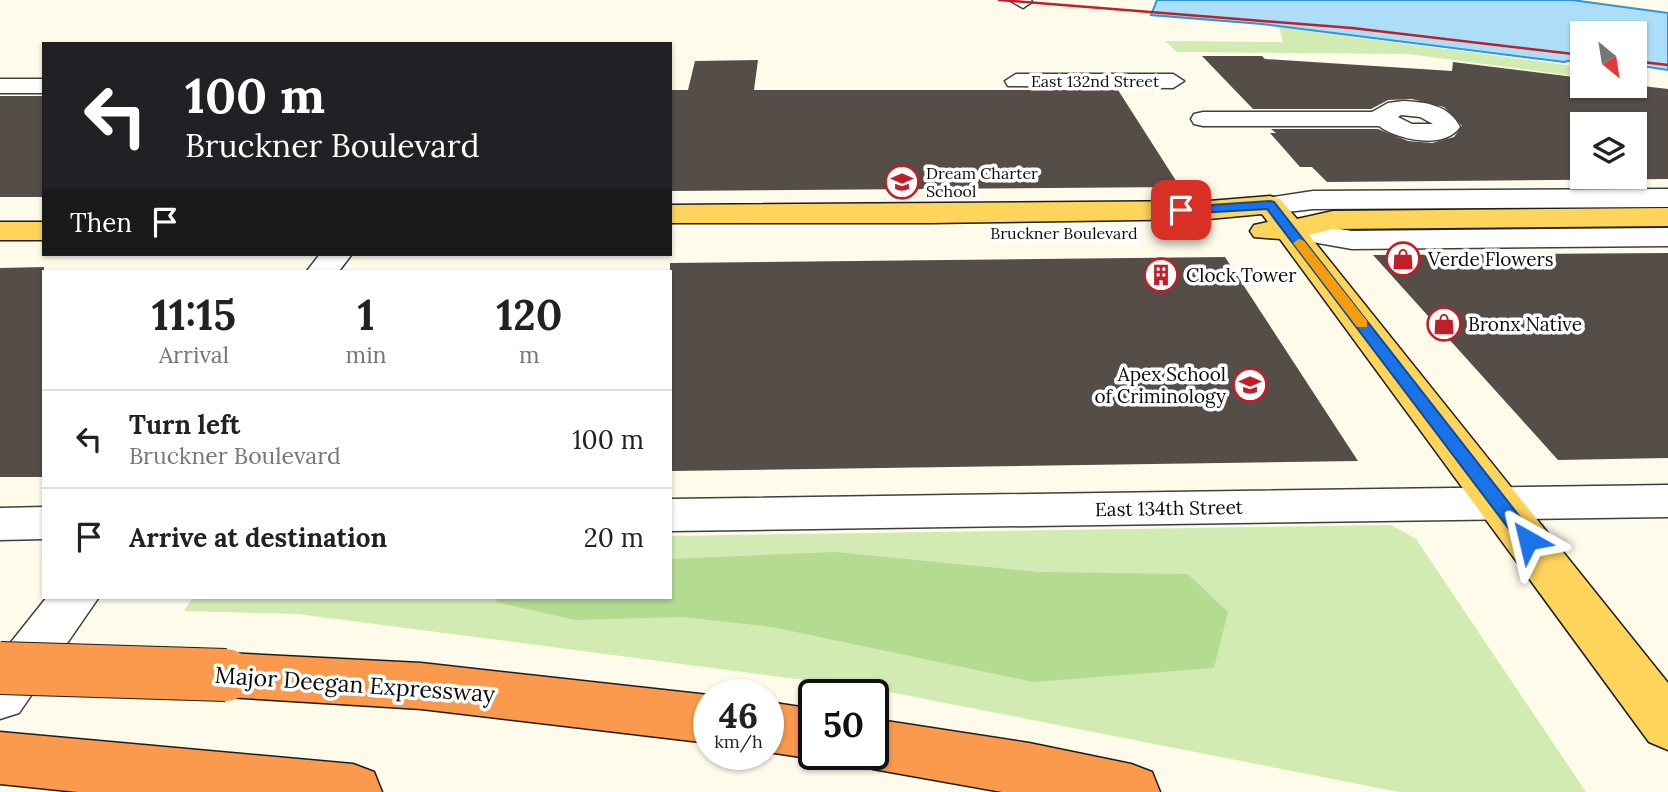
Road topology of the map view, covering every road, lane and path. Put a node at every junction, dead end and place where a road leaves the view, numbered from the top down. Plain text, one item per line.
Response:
1 (1016, 81) dead end
2 (1173, 81) dead end
3 (0, 86) edge
4 (42, 86) edge
5 (1203, 119) dead end
6 (1384, 119) dead end
7 (1668, 198) edge
8 (672, 214) edge
9 (1668, 217) edge
10 (1279, 218) junction
11 (0, 231) edge
12 (42, 231) edge
13 (672, 236) edge
14 (1668, 237) edge
15 (334, 256) edge
16 (324, 270) edge
17 (1668, 501) edge
18 (1500, 504) junction
19 (672, 515) edge
20 (42, 523) edge
21 (0, 524) edge
22 (73, 599) edge
23 (0, 668) edge
24 (0, 696) edge
25 (693, 717) edge
26 (1668, 724) edge
27 (889, 747) edge
28 (0, 758) edge
29 (146, 780) edge
30 (353, 792) edge
31 (1131, 792) edge

1 - 2 street, East 132nd Street
3 - 4 street
5 - 6 street
7 - 10 street, Bruckner Boulevard
8 - 10 main road, Bruckner Boulevard
9 - 10 main road
10 - 13 main road, Bruckner Boulevard
10 - 14 street, Bruckner Boulevard
10 - 18 main road
11 - 12 main road
15 - 16 street
17 - 18 street, East 134th Street
18 - 19 street, East 134th Street
18 - 26 main road
20 - 21 street
22 - 24 street
23 - 25 highway, Major Deegan Expressway, bridge
27 - 31 highway
28 - 29 highway
29 - 30 highway

